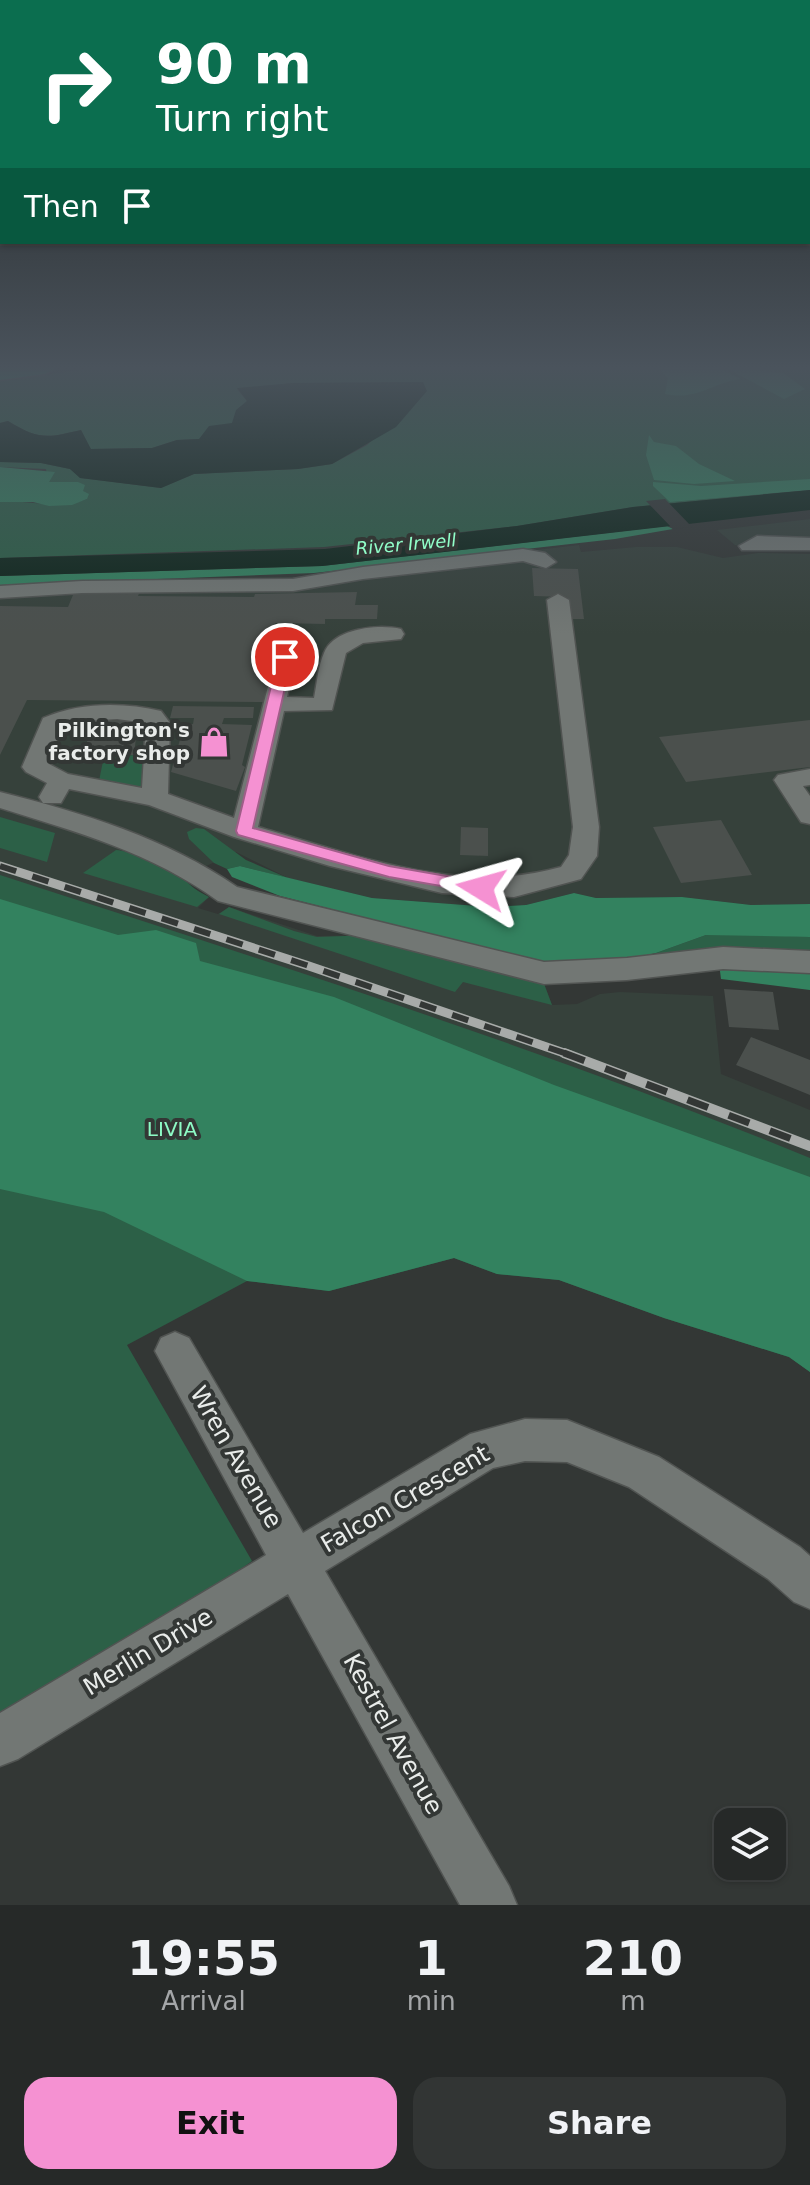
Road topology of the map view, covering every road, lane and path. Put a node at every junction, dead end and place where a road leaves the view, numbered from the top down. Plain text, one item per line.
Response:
1 (810, 544) edge
2 (749, 546) dead end
3 (546, 562) dead end
4 (0, 592) edge
5 (0, 599) edge
6 (558, 600) dead end
7 (59, 607) dead end
8 (393, 634) dead end
9 (285, 657) dead end
10 (276, 704) junction
11 (810, 777) edge
12 (61, 780) junction
13 (155, 798) junction
14 (0, 800) edge
15 (44, 814) junction
16 (810, 816) edge
17 (244, 831) junction
18 (810, 962) edge
19 (175, 1351) dead end
20 (297, 1562) junction
21 (810, 1586) edge
22 (0, 1741) edge
23 (490, 1905) edge

1 - 2 street
3 - 4 street
5 - 7 street
6 - 17 street
8 - 10 street
9 - 10 street
10 - 17 street
11 - 16 street
12 - 13 street
12 - 13 street
12 - 15 street
13 - 17 street
14 - 15 street
15 - 18 street
19 - 20 street, Wren Avenue
20 - 21 street, Falcon Crescent
20 - 22 street, Merlin Drive
20 - 23 street, Kestrel Avenue

